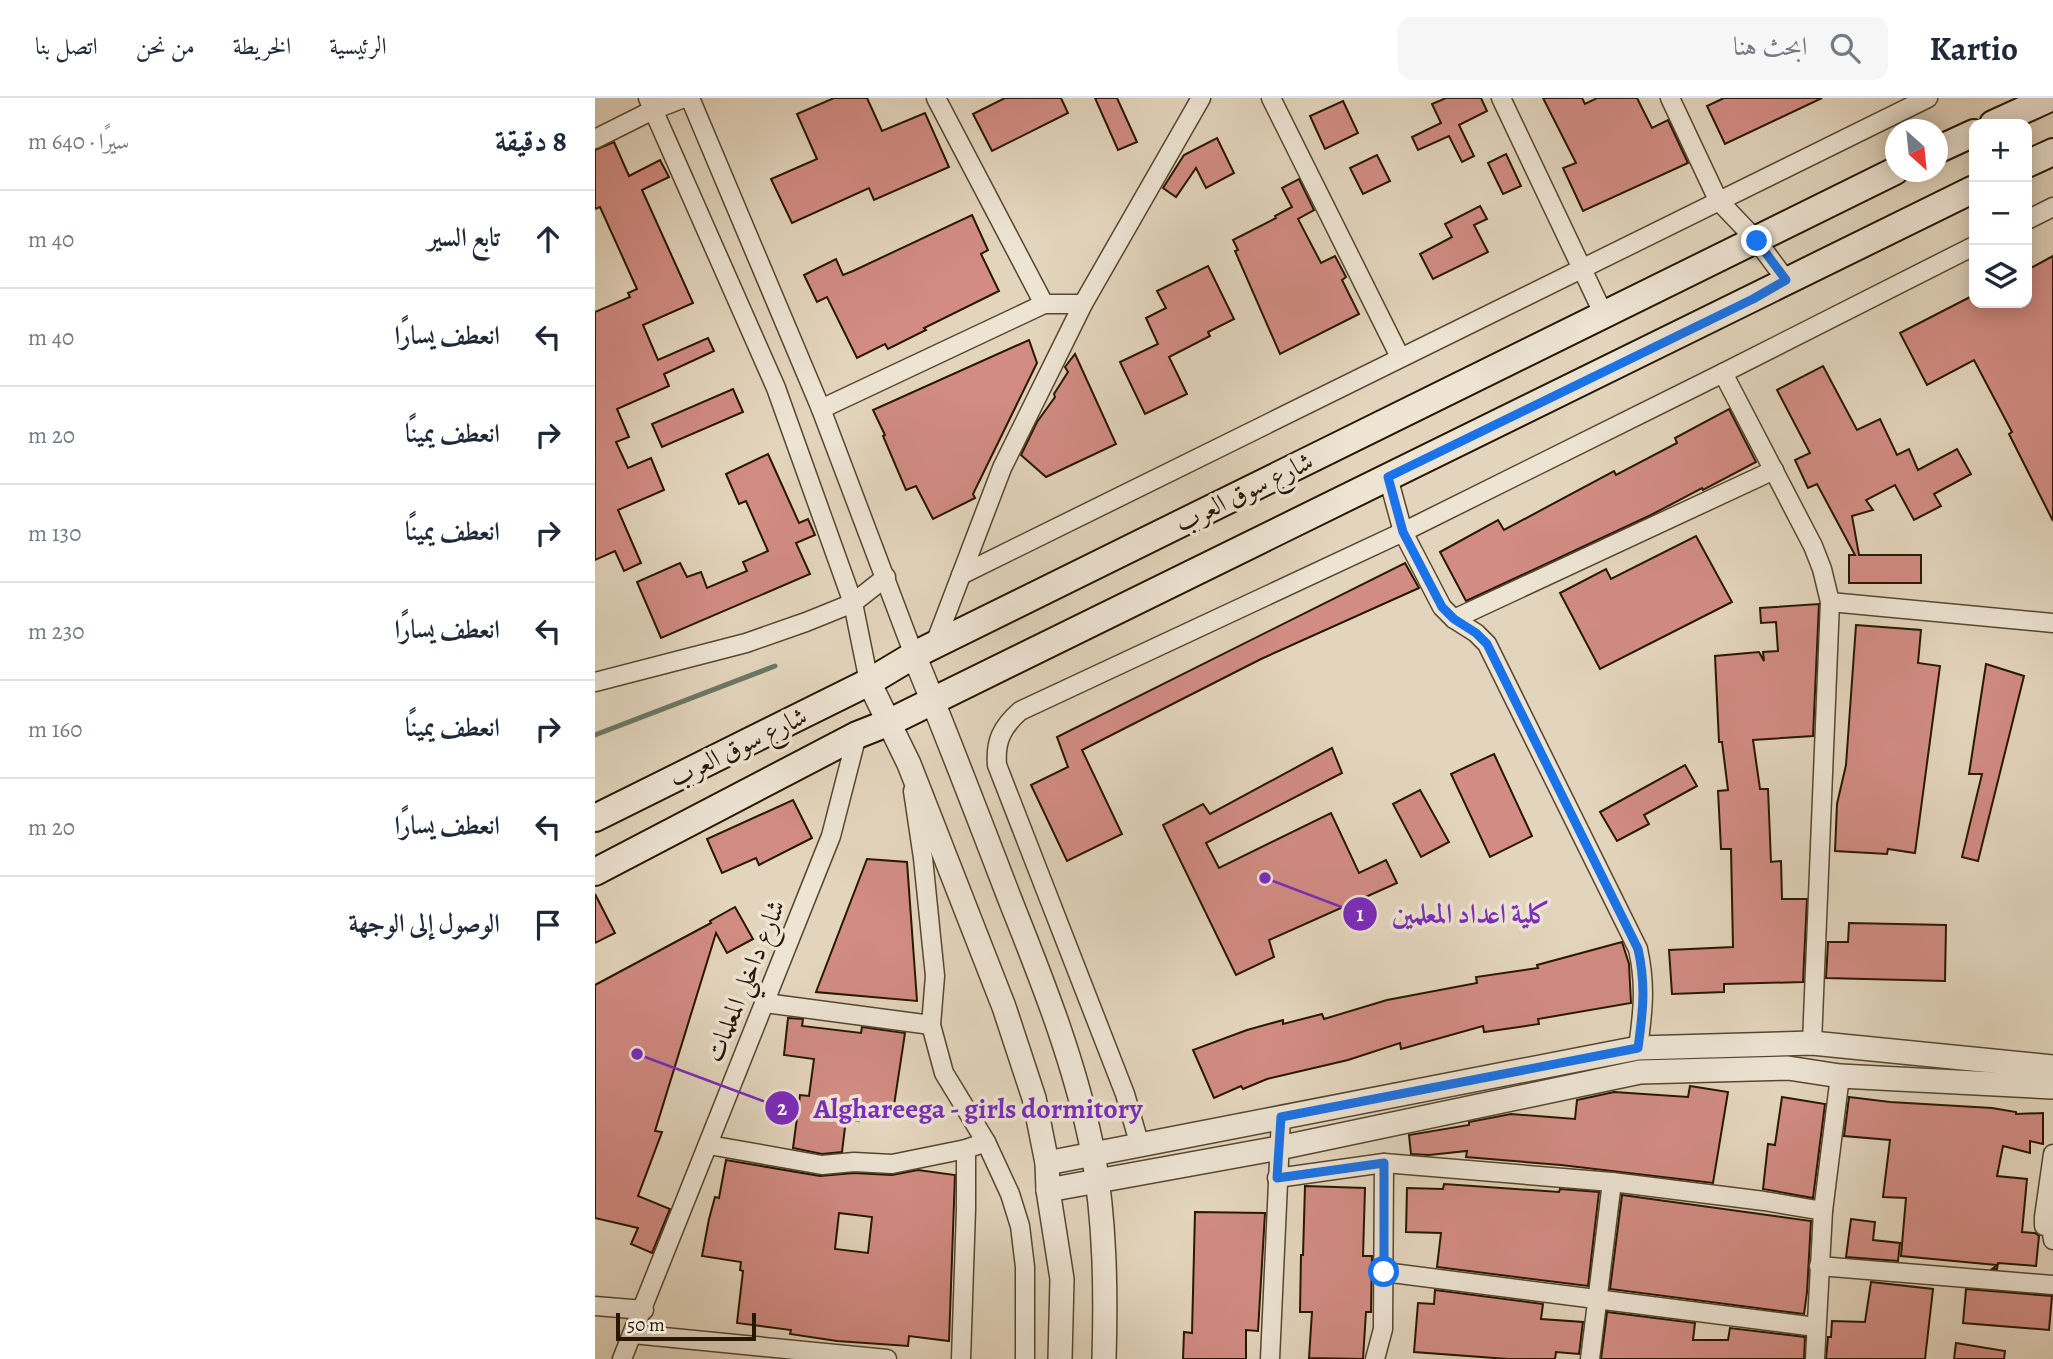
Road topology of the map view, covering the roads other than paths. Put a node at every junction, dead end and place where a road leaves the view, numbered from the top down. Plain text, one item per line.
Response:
1 (684, 98) edge
2 (690, 98) edge
3 (936, 98) edge
4 (1201, 98) edge
5 (1271, 98) edge
6 (1501, 98) edge
7 (1670, 98) edge
8 (1928, 98) edge
9 (2050, 98) edge
10 (650, 104) edge
11 (2004, 119) edge
12 (1969, 135) edge
13 (595, 139) edge
14 (1948, 145) edge
15 (2053, 152) edge
16 (2032, 162) edge
17 (1885, 176) edge
18 (1969, 192) edge
19 (1718, 200) junction
20 (2053, 207) edge
21 (2032, 218) edge
22 (1757, 241) junction
23 (1969, 249) edge
24 (1581, 268) junction
25 (1786, 280) junction
26 (1044, 304) junction
27 (1083, 304) junction
28 (1603, 313) junction
29 (1400, 357) junction
30 (1723, 373) junction
31 (821, 409) junction
32 (1774, 470) junction
33 (1388, 477) junction
34 (1403, 532) junction
35 (961, 575) junction
36 (886, 577) junction
37 (1829, 602) junction
38 (853, 603) junction
39 (1454, 619) junction
40 (2053, 623) edge
41 (924, 651) junction
42 (595, 682) edge
43 (869, 682) junction
44 (932, 699) junction
45 (890, 722) junction
46 (857, 735) junction
47 (909, 764) junction
48 (595, 818) edge
49 (595, 872) edge
50 (765, 1003) junction
51 (931, 1025) junction
52 (1812, 1043) junction
53 (1751, 1045) junction
54 (1638, 1048) junction
55 (2053, 1067) edge
56 (1751, 1069) junction
57 (1840, 1076) junction
58 (2053, 1087) edge
59 (1281, 1117) junction
60 (986, 1142) junction
61 (709, 1145) junction
62 (1140, 1146) junction
63 (1279, 1148) junction
64 (966, 1149) junction
65 (1093, 1154) junction
66 (2053, 1154) edge
67 (1047, 1163) junction
68 (1384, 1163) junction
69 (1277, 1178) junction
70 (1096, 1180) junction
71 (1612, 1182) junction
72 (1048, 1190) junction
73 (1823, 1211) junction
74 (2052, 1231) edge
75 (1819, 1266) junction
76 (1384, 1272) junction
77 (2053, 1285) edge
78 (1597, 1299) junction
79 (595, 1306) edge
80 (643, 1310) junction
81 (1817, 1327) junction
82 (633, 1334) junction
83 (712, 1351) edge
84 (845, 1357) edge
85 (622, 1359) edge
86 (887, 1359) edge
87 (961, 1359) edge
88 (1025, 1359) edge
89 (1060, 1359) edge
90 (1104, 1359) edge
91 (1271, 1359) edge
92 (1375, 1359) edge
93 (1590, 1359) edge
94 (1815, 1359) edge

1 - 10 street
2 - 31 street
3 - 26 street
4 - 27 street
5 - 29 street
6 - 24 street
7 - 19 street
8 - 19 street
9 - 11 main road
10 - 13 street
10 - 38 street
12 - 14 main road
15 - 16 main road
17 - 22 main road, شارع سوق العرب
18 - 25 main road
19 - 22 street
19 - 24 street
20 - 21 street
22 - 25 street
22 - 28 main road, شارع سوق العرب
23 - 30 street
24 - 28 street
24 - 29 street
25 - 33 main road
26 - 27 street
26 - 31 street
27 - 35 street
28 - 41 main road, شارع سوق العرب
29 - 35 street
30 - 32 street
30 - 34 street
31 - 36 street
32 - 37 street
32 - 39 street
33 - 34 street
33 - 44 main road
34 - 39 street
34 - 62 street
35 - 41 street
36 - 38 street
36 - 41 street
37 - 40 street
37 - 52 street
38 - 42 street
38 - 43 street
39 - 54 street
41 - 43 main road, شارع سوق العرب
41 - 44 street
43 - 45 street
43 - 48 main road, شارع سوق العرب
44 - 45 main road
44 - 65 street
45 - 46 main road
45 - 47 street
46 - 49 main road
46 - 50 street, شارع داخلي المعلمات
47 - 51 street
47 - 67 street
50 - 51 street
50 - 61 street, شارع داخلي المعلمات
51 - 60 street
52 - 53 street
52 - 55 street
53 - 54 street
53 - 56 street
54 - 59 street
56 - 57 street
56 - 63 street
57 - 58 street
57 - 73 street
59 - 62 street
59 - 63 street
60 - 64 street
60 - 88 street
61 - 64 street
61 - 80 street, شارع داخلي المعلمات
62 - 65 street
63 - 69 street
63 - 70 street
64 - 87 street
65 - 67 street
65 - 70 street
66 - 74 street
67 - 72 street
68 - 69 street
68 - 71 street
68 - 76 street
69 - 91 street
70 - 72 street
70 - 90 street
71 - 73 street
71 - 78 street
72 - 89 street
73 - 75 street
75 - 77 street
75 - 81 street
76 - 78 street
76 - 92 street
78 - 81 street
78 - 93 street
79 - 80 street
80 - 82 street, شارع داخلي المعلمات
81 - 94 street
82 - 83 street
82 - 85 street, شارع داخلي المعلمات
83 - 84 street
84 - 86 street

